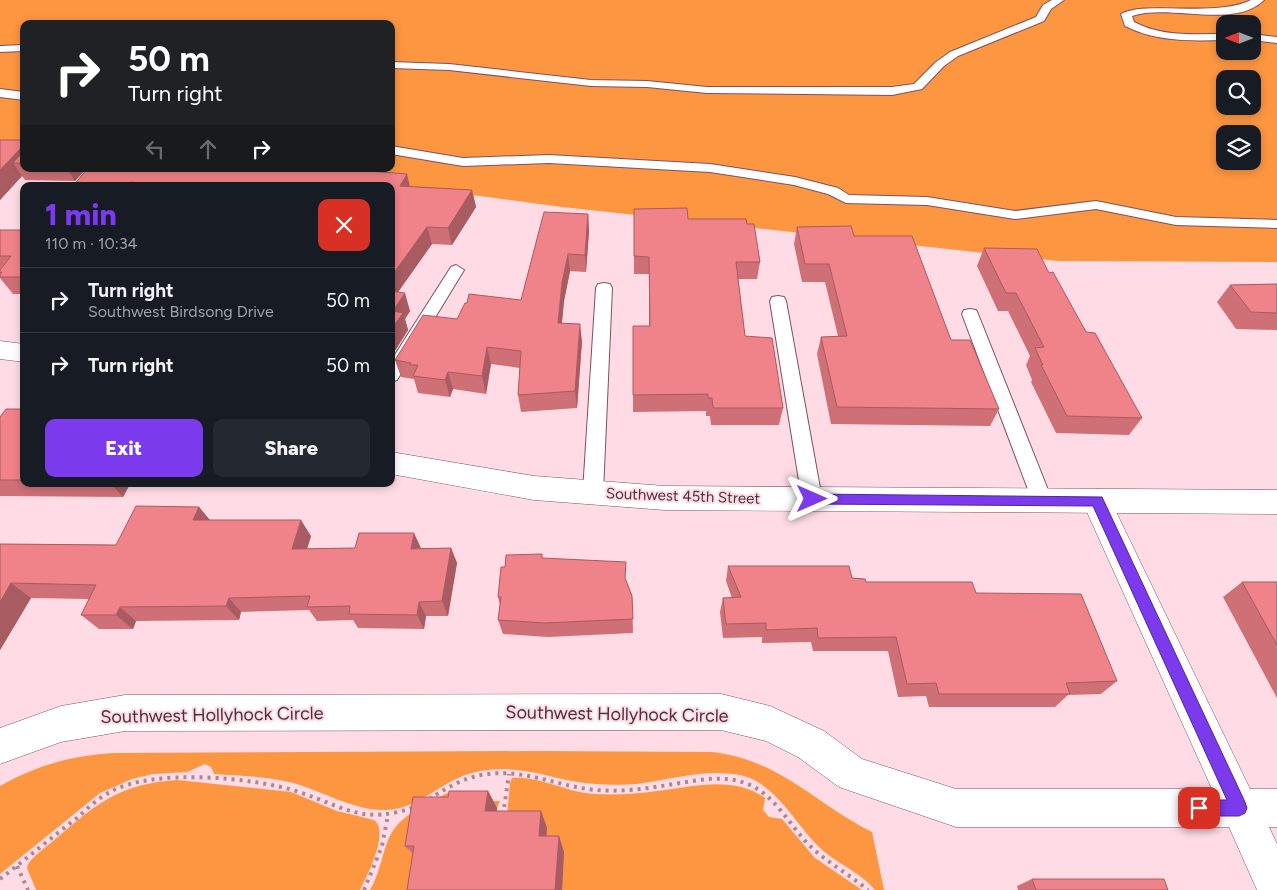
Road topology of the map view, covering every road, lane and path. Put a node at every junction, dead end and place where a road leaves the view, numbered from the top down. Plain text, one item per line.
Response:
1 (1058, 0) edge
2 (1259, 0) edge
3 (1216, 37) edge
4 (1261, 38) edge
5 (1277, 40) edge
6 (20, 48) edge
7 (0, 49) edge
8 (395, 65) edge
9 (0, 93) edge
10 (20, 96) edge
11 (395, 151) edge
12 (1277, 224) edge
13 (456, 270) dead end
14 (604, 288) dead end
15 (778, 300) dead end
16 (970, 314) dead end
17 (0, 350) edge
18 (20, 352) edge
19 (395, 369) edge
20 (395, 464) edge
21 (593, 492) junction
22 (812, 499) junction
23 (1042, 500) junction
24 (1097, 501) junction
25 (1277, 502) edge
26 (0, 746) edge
27 (509, 774) junction
28 (1239, 808) junction
29 (1277, 808) edge
30 (388, 815) junction
31 (502, 820) edge
32 (18, 866) junction
33 (0, 879) edge
34 (1277, 888) edge
35 (28, 890) edge
36 (364, 890) edge
37 (868, 890) edge

1 - 8 lane
2 - 3 lane
4 - 5 lane
6 - 7 lane
9 - 10 lane
11 - 12 lane
13 - 19 lane
14 - 21 lane
15 - 22 lane
16 - 23 lane
17 - 18 street
20 - 21 street, Southwest 45th Street
21 - 22 street, Southwest 45th Street
22 - 23 street, Southwest 45th Street
23 - 24 street, Southwest 45th Street
24 - 25 street, Southwest 45th Street
24 - 28 street
26 - 28 street, Southwest Hollyhock Circle
27 - 30 path
27 - 31 path
27 - 37 path
28 - 29 street, Southwest Hollyhock Circle
28 - 34 street
30 - 32 path
30 - 36 path
32 - 33 path
32 - 35 path

